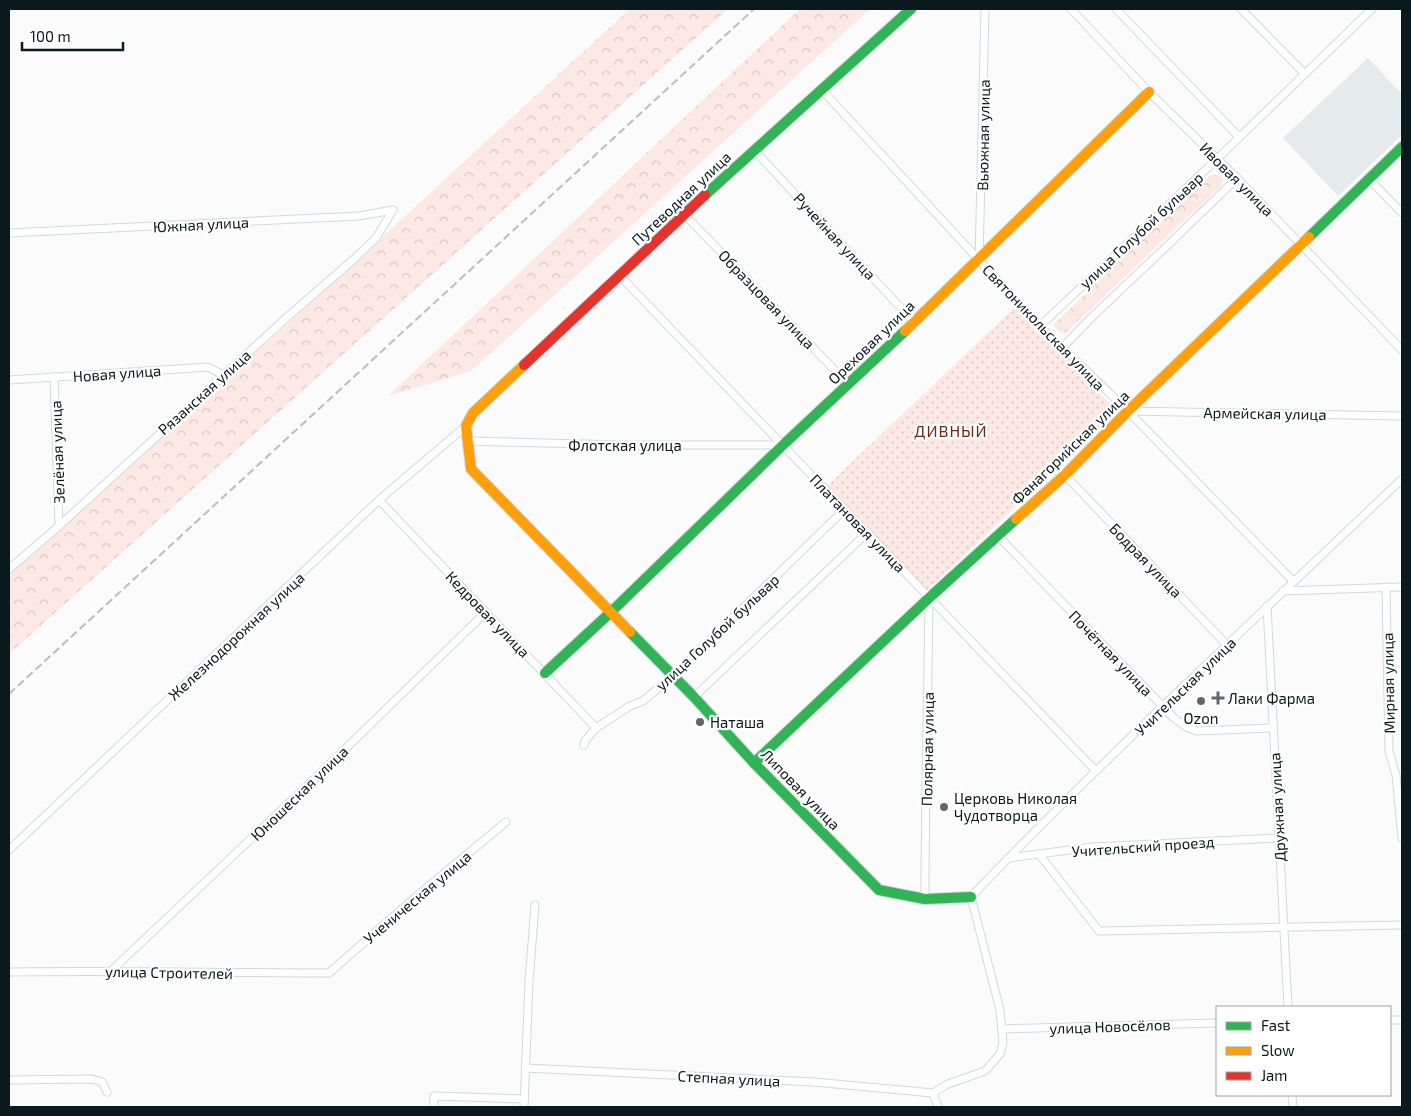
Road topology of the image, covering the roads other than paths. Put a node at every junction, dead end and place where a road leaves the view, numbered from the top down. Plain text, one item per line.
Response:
1 (911, 9) edge
2 (985, 9) edge
3 (1071, 9) edge
4 (1116, 9) edge
5 (1240, 9) edge
6 (1368, 10) edge
7 (1304, 73) junction
8 (821, 89) junction
9 (1149, 92) junction
10 (1239, 137) junction
11 (1402, 147) edge
12 (755, 151) junction
13 (1217, 159) junction
14 (1237, 178) junction
15 (1370, 180) junction
16 (393, 210) joint
17 (1402, 213) edge
18 (684, 214) junction
19 (9, 233) edge
20 (1301, 245) junction
21 (979, 260) junction
22 (620, 276) junction
23 (914, 322) junction
24 (1040, 326) junction
25 (1062, 348) junction
26 (1402, 350) edge
27 (223, 375) junction
28 (54, 378) junction
29 (9, 380) edge
30 (849, 385) junction
31 (1128, 411) junction
32 (1402, 416) edge
33 (466, 426) junction
34 (467, 441) junction
35 (783, 444) junction
36 (1064, 475) junction
37 (1402, 479) edge
38 (379, 500) junction
39 (845, 510) junction
40 (59, 526) junction
41 (868, 532) junction
42 (998, 536) junction
43 (9, 569) edge
44 (1293, 581) junction
45 (1386, 587) junction
46 (1402, 587) edge
47 (1283, 592) junction
48 (929, 598) junction
49 (1267, 606) junction
50 (611, 612) junction
51 (485, 613) junction
52 (1227, 645) junction
53 (545, 673) junction
54 (673, 676) junction
55 (694, 696) junction
56 (1163, 706) junction
57 (596, 728) junction
58 (1272, 728) junction
59 (584, 746) dead end
60 (754, 763) junction
61 (1096, 771) junction
62 (506, 822) dead end
63 (1279, 838) junction
64 (1402, 838) edge
65 (9, 850) edge
66 (1039, 854) junction
67 (1008, 858) junction
68 (972, 897) junction
69 (925, 899) junction
70 (535, 905) dead end
71 (1402, 925) edge
72 (1285, 927) junction
73 (112, 970) junction
74 (9, 972) edge
75 (330, 973) joint
76 (1288, 1006) edge
77 (1216, 1023) edge
78 (1002, 1029) junction
79 (525, 1068) junction
80 (9, 1080) edge
81 (107, 1092) dead end
82 (933, 1093) junction
83 (524, 1103) edge
84 (434, 1107) edge
85 (938, 1107) edge

1 - 8 street, Путеводная улица
2 - 21 street, Вьюжная улица
3 - 9 street, Ивовая улица
4 - 10 street, Ивовая улица
5 - 7 street
6 - 7 street, улица Голубой бульвар
7 - 10 street, улица Голубой бульвар
8 - 12 street, Путеводная улица
8 - 21 street, Святоникольская улица
9 - 13 street, Ивовая улица
9 - 21 street, Ореховая улица
10 - 13 street, улица Голубой бульвар
11 - 15 street, Фанагорийская улица
12 - 18 street, Путеводная улица
12 - 23 street, Ручейная улица
13 - 14 street, Ивовая улица
13 - 24 street, улица Голубой бульвар
14 - 20 street, Ивовая улица
14 - 25 street, улица Голубой бульвар
15 - 17 street
15 - 20 street, Фанагорийская улица
16 - 19 street, Южная улица
16 - 27 street, Рязанская улица
18 - 22 street, Путеводная улица
18 - 30 street, Образцовая улица
20 - 26 street, Ивовая улица
20 - 31 street, Фанагорийская улица
21 - 23 street, Ореховая улица
21 - 24 street, Святоникольская улица
22 - 33 street, Путеводная улица
22 - 35 street, Платановая улица
23 - 30 street, Ореховая улица
24 - 25 street, Святоникольская улица
25 - 31 street, Святоникольская улица
27 - 28 street, Новая улица
27 - 40 street, Рязанская улица
28 - 29 street, Новая улица
28 - 40 street, Зелёная улица
30 - 35 street, Ореховая улица
31 - 32 street, Армейская улица
31 - 36 street, Фанагорийская улица
31 - 44 street, Святоникольская улица
33 - 34 street
33 - 38 street, Железнодорожная улица
34 - 35 street, Флотская улица
34 - 50 street, Липовая улица
35 - 39 street, Платановая улица
35 - 50 street, Ореховая улица
36 - 42 street, Фанагорийская улица
36 - 52 street, Бодрая улица
37 - 44 street, Учительская улица
38 - 51 street, Кедровая улица
38 - 65 street, Железнодорожная улица
39 - 41 street, Платановая улица
39 - 54 street, улица Голубой бульвар
40 - 43 street, Рязанская улица
41 - 48 street, Платановая улица
41 - 55 street
42 - 48 street, Фанагорийская улица
42 - 56 street, Почётная улица
44 - 47 street, Учительская улица
45 - 46 street
45 - 47 street
45 - 64 street, Мирная улица
47 - 49 street, Учительская улица
48 - 60 street, Фанагорийская улица
48 - 61 street, Платановая улица
48 - 69 street, Полярная улица
49 - 52 street, Учительская улица
49 - 58 street, Дружная улица
50 - 53 street, Ореховая улица
50 - 54 street, Липовая улица
51 - 53 street, Кедровая улица
51 - 73 street, Юношеская улица
52 - 56 street, Учительская улица
53 - 57 street, Кедровая улица
54 - 55 street, Липовая улица
54 - 57 street, улица Голубой бульвар
55 - 60 street, Липовая улица
56 - 58 street, Почётная улица
56 - 61 street, Учительская улица
57 - 59 street, улица Голубой бульвар
58 - 63 street, Дружная улица
60 - 69 street, Липовая улица
61 - 67 street, Учительская улица
62 - 75 street, Ученическая улица
63 - 66 street, Учительский проезд
63 - 72 street, Дружная улица
66 - 67 street, Учительский проезд
66 - 72 street
67 - 68 street, Учительская улица
68 - 69 street, Липовая улица
68 - 78 street
70 - 79 street
71 - 72 street
72 - 76 street, Дружная улица
73 - 74 street, улица Строителей
73 - 75 street, улица Строителей
77 - 78 street, улица Новосёлов
78 - 82 street
79 - 82 street, Степная улица
79 - 83 street
80 - 81 street
82 - 85 street
83 - 84 street

